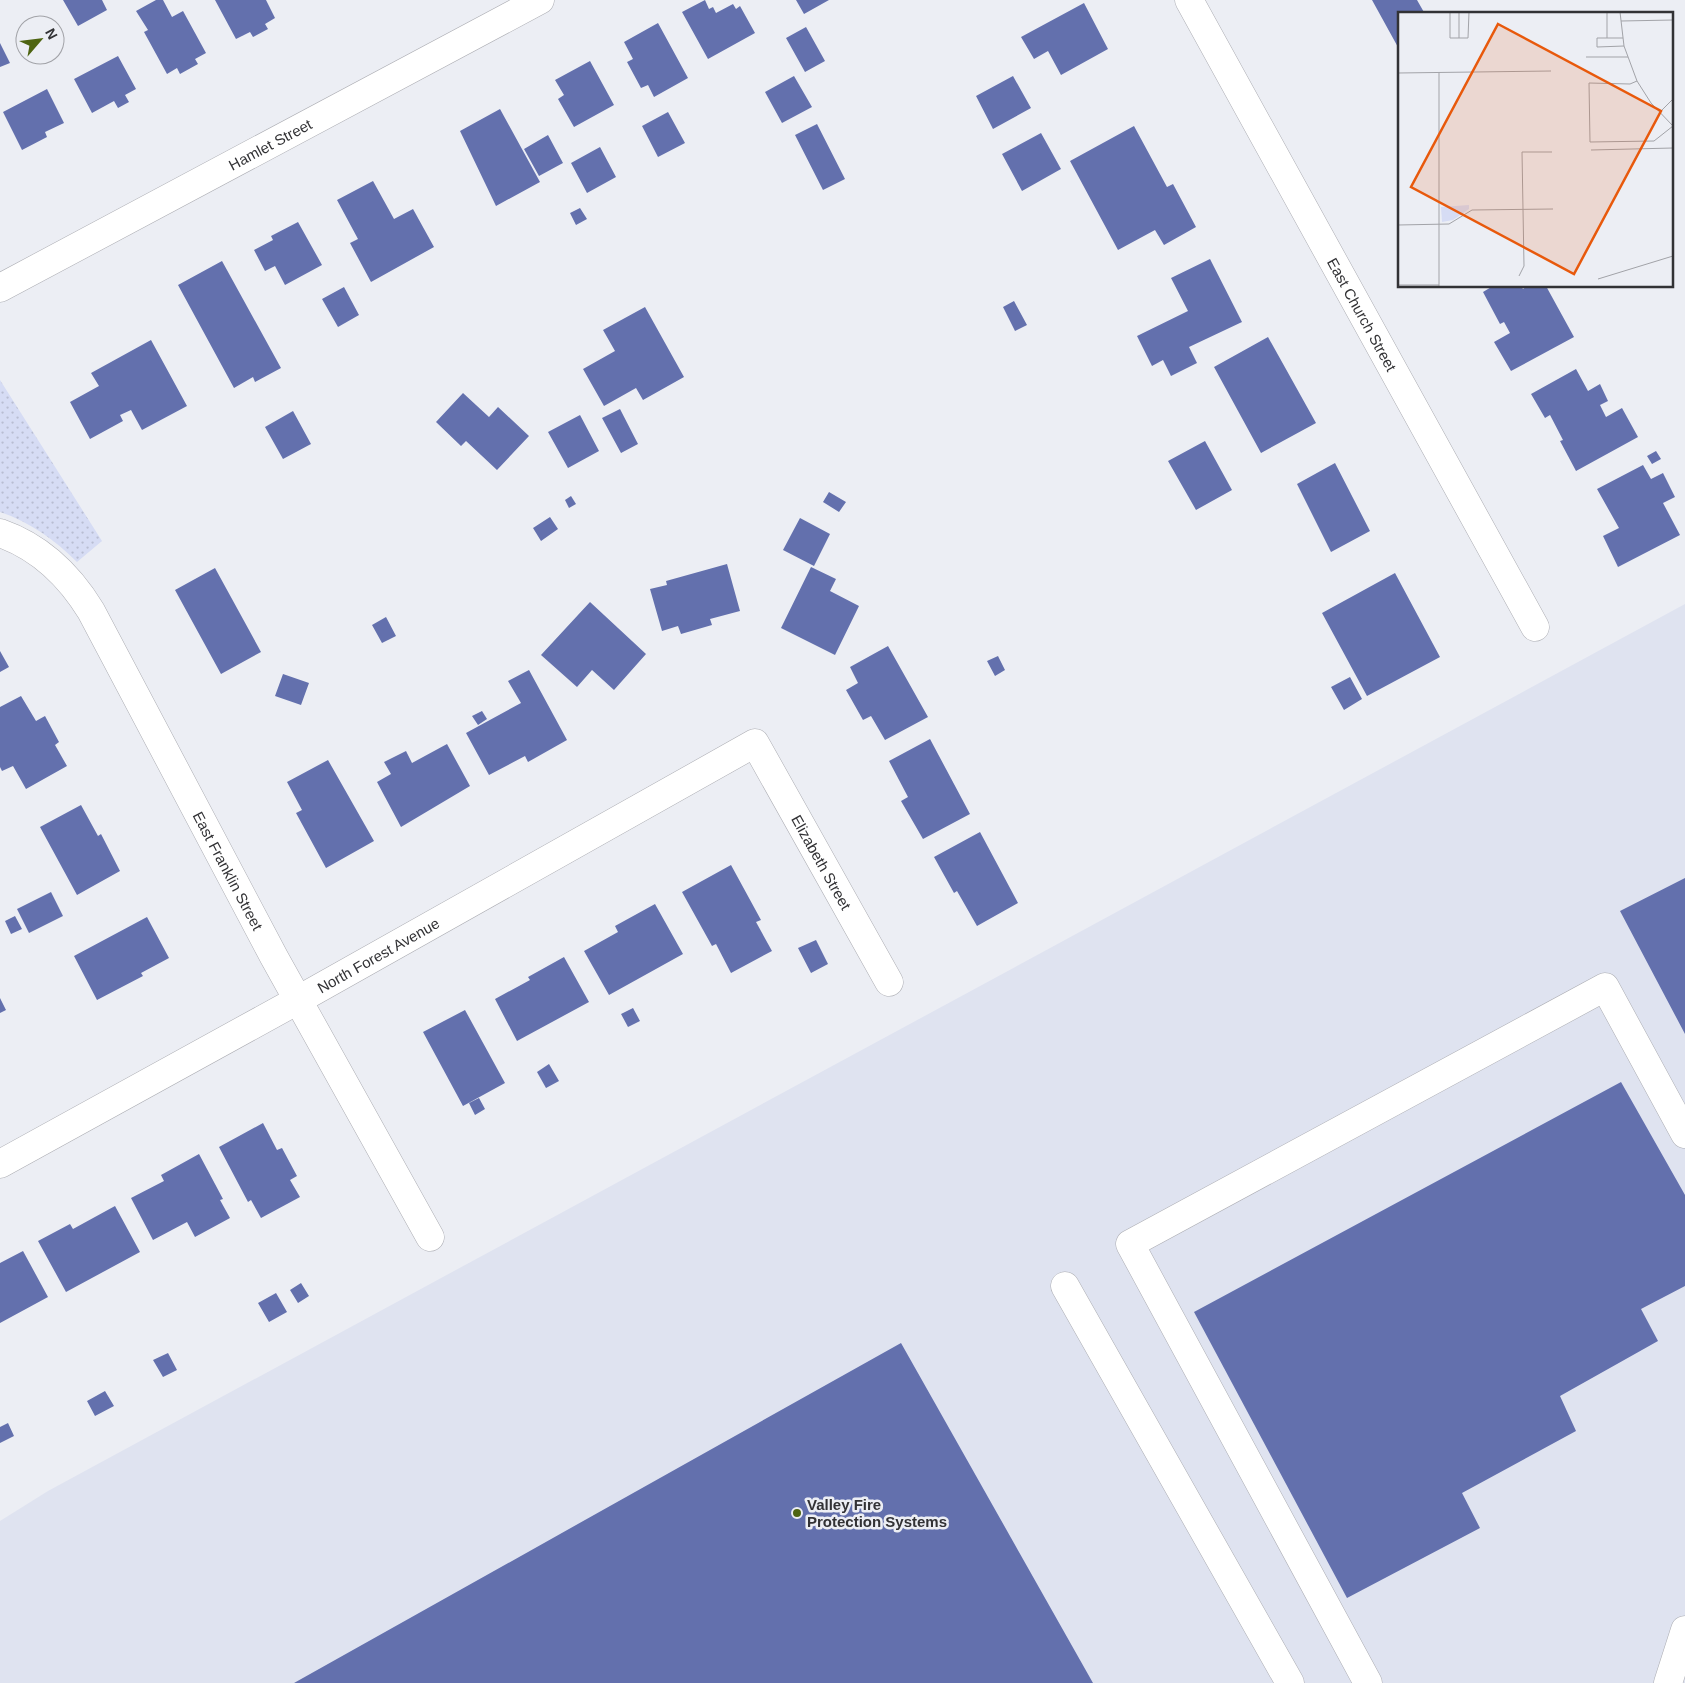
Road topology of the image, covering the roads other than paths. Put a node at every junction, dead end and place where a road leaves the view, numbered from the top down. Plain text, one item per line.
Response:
1 (540, 0) edge
2 (1189, 0) edge
3 (0, 288) edge
4 (0, 533) edge
5 (1536, 627) dead end
6 (755, 743) joint
7 (889, 982) dead end
8 (298, 1000) junction
9 (1685, 1134) edge
10 (0, 1164) edge
11 (430, 1237) dead end
12 (1065, 1286) dead end
13 (1685, 1630) edge
14 (1673, 1682) edge
15 (1290, 1683) edge
16 (1368, 1683) edge

1 - 3 street, Hamlet Street
2 - 5 street, East Church Street
4 - 8 street, East Franklin Street
6 - 7 street, Elizabeth Street
6 - 8 street, North Forest Avenue
8 - 10 street, North Forest Avenue
8 - 11 street, East Franklin Street
9 - 16 street
12 - 15 street
13 - 14 street

